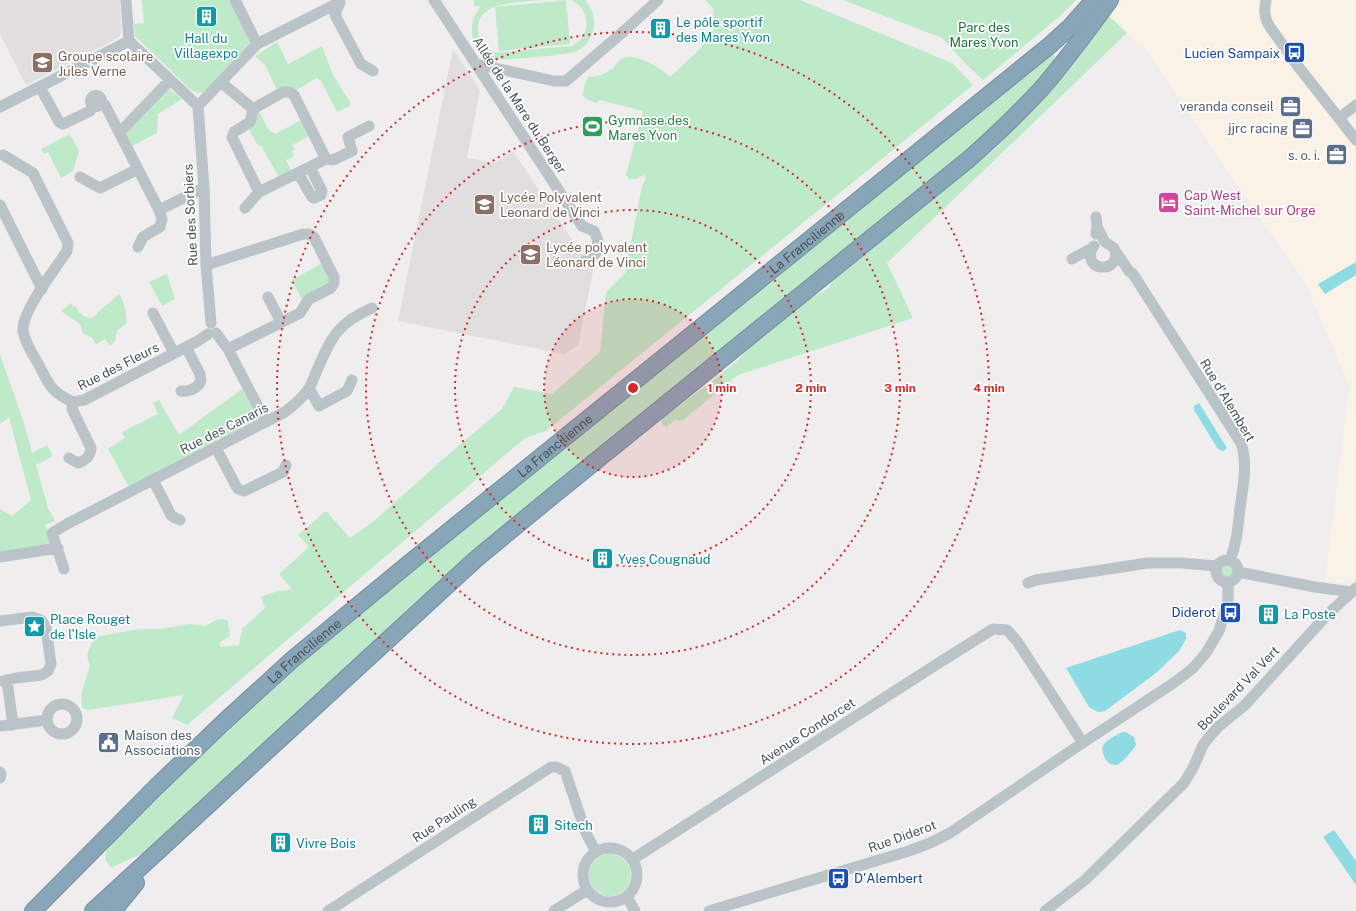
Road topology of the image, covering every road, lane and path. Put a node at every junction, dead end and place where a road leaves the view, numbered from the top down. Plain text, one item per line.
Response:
1 (126, 0) edge
2 (434, 0) edge
3 (658, 0) edge
4 (1094, 0) edge
5 (1110, 0) edge
6 (1266, 0) edge
7 (236, 1) edge
8 (340, 1) edge
9 (129, 41) junction
10 (257, 44) junction
11 (476, 64) junction
12 (373, 71) dead end
13 (170, 80) junction
14 (222, 83) junction
15 (40, 87) junction
16 (1356, 105) edge
17 (198, 106) junction
18 (0, 107) edge
19 (252, 109) junction
20 (1339, 118) junction
21 (369, 126) dead end
22 (119, 132) junction
23 (1356, 140) edge
24 (1, 155) edge
25 (326, 159) junction
26 (310, 167) junction
27 (138, 169) junction
28 (298, 173) junction
29 (80, 177) dead end
30 (204, 188) junction
31 (259, 192) junction
32 (0, 205) edge
33 (245, 208) dead end
34 (159, 210) junction
35 (1097, 222) dead end
36 (1097, 245) junction
37 (138, 246) dead end
38 (1116, 252) junction
39 (586, 260) dead end
40 (1092, 261) junction
41 (1113, 263) junction
42 (206, 265) junction
43 (1129, 271) junction
44 (42, 289) junction
45 (268, 296) dead end
46 (372, 308) dead end
47 (153, 313) dead end
48 (281, 322) junction
49 (212, 330) junction
50 (186, 347) junction
51 (228, 349) junction
52 (174, 353) junction
53 (352, 380) dead end
54 (309, 388) junction
55 (181, 391) dead end
56 (73, 402) junction
57 (266, 422) junction
58 (216, 448) junction
59 (69, 458) dead end
60 (286, 465) dead end
61 (153, 480) junction
62 (180, 520) dead end
63 (58, 548) junction
64 (0, 557) edge
65 (1230, 560) junction
66 (1217, 566) junction
67 (64, 569) dead end
68 (1238, 572) junction
69 (1228, 582) junction
70 (1028, 583) dead end
71 (1353, 590) edge
72 (4, 621) edge
73 (2, 682) edge
74 (47, 720) dead end
75 (13, 725) junction
76 (0, 726) edge
77 (1083, 743) junction
78 (0, 772) edge
79 (0, 778) edge
80 (596, 852) junction
81 (155, 854) junction
82 (633, 859) junction
83 (587, 890) junction
84 (627, 897) junction
85 (32, 911) edge
86 (93, 911) edge
87 (113, 911) edge
88 (328, 911) edge
89 (554, 911) edge
90 (635, 911) edge
91 (709, 911) edge
92 (1045, 911) edge

1 - 9 street
2 - 11 street, Allée de la Mare du Berger
3 - 11 street
4 - 85 highway, La Francilienne
5 - 81 highway
6 - 20 street
7 - 10 street
8 - 10 street
8 - 12 street
9 - 13 street
9 - 15 street
10 - 14 street
11 - 39 street, Allée de la Mare du Berger
13 - 17 street
13 - 22 street
14 - 17 street
14 - 19 street
15 - 18 street
15 - 22 street
16 - 20 street
17 - 30 street, Rue des Sorbiers
19 - 25 street
19 - 31 street
20 - 23 street
21 - 25 street
22 - 27 street
24 - 44 street, Rue des Fleurs
25 - 26 street
26 - 28 street
26 - 28 street
27 - 29 street
27 - 34 street
28 - 31 street
30 - 34 street
30 - 42 street, Rue des Sorbiers
31 - 33 street
32 - 44 street
34 - 37 street
35 - 36 street
36 - 38 street, Rue d'Alembert
36 - 40 street
36 - 40 street, Rue d'Alembert
38 - 41 street
38 - 43 street, Rue d'Alembert
40 - 41 street, Rue d'Alembert
41 - 43 street, Rue d'Alembert
42 - 48 street
42 - 49 street, Rue des Sorbiers
43 - 65 street, Rue d'Alembert
44 - 56 street, Rue des Fleurs
45 - 48 street
46 - 54 street, Rue des Canaris
47 - 52 street
48 - 51 street
49 - 50 street, Rue des Fleurs
49 - 51 street
50 - 52 street, Rue des Fleurs
50 - 55 street
51 - 57 street
52 - 56 street, Rue des Fleurs
53 - 54 street
54 - 57 street, Rue des Canaris
56 - 59 street
57 - 58 street, Rue des Canaris
58 - 60 street
58 - 61 street, Rue des Canaris
61 - 62 street
61 - 63 street, Rue des Canaris
63 - 64 street
63 - 67 street
65 - 66 street
65 - 68 street
66 - 69 street
66 - 70 street
68 - 69 street
68 - 71 street
69 - 77 street
71 - 92 street, Boulevard Val Vert
72 - 73 street
73 - 75 street
74 - 75 street
75 - 76 street
77 - 82 street, Avenue Condorcet
77 - 91 street, Rue Diderot
78 - 79 street
80 - 82 street
80 - 83 street
80 - 88 street, Rue Pauling
81 - 86 highway
81 - 87 highway
82 - 84 street
83 - 84 street
83 - 89 street
84 - 90 street

